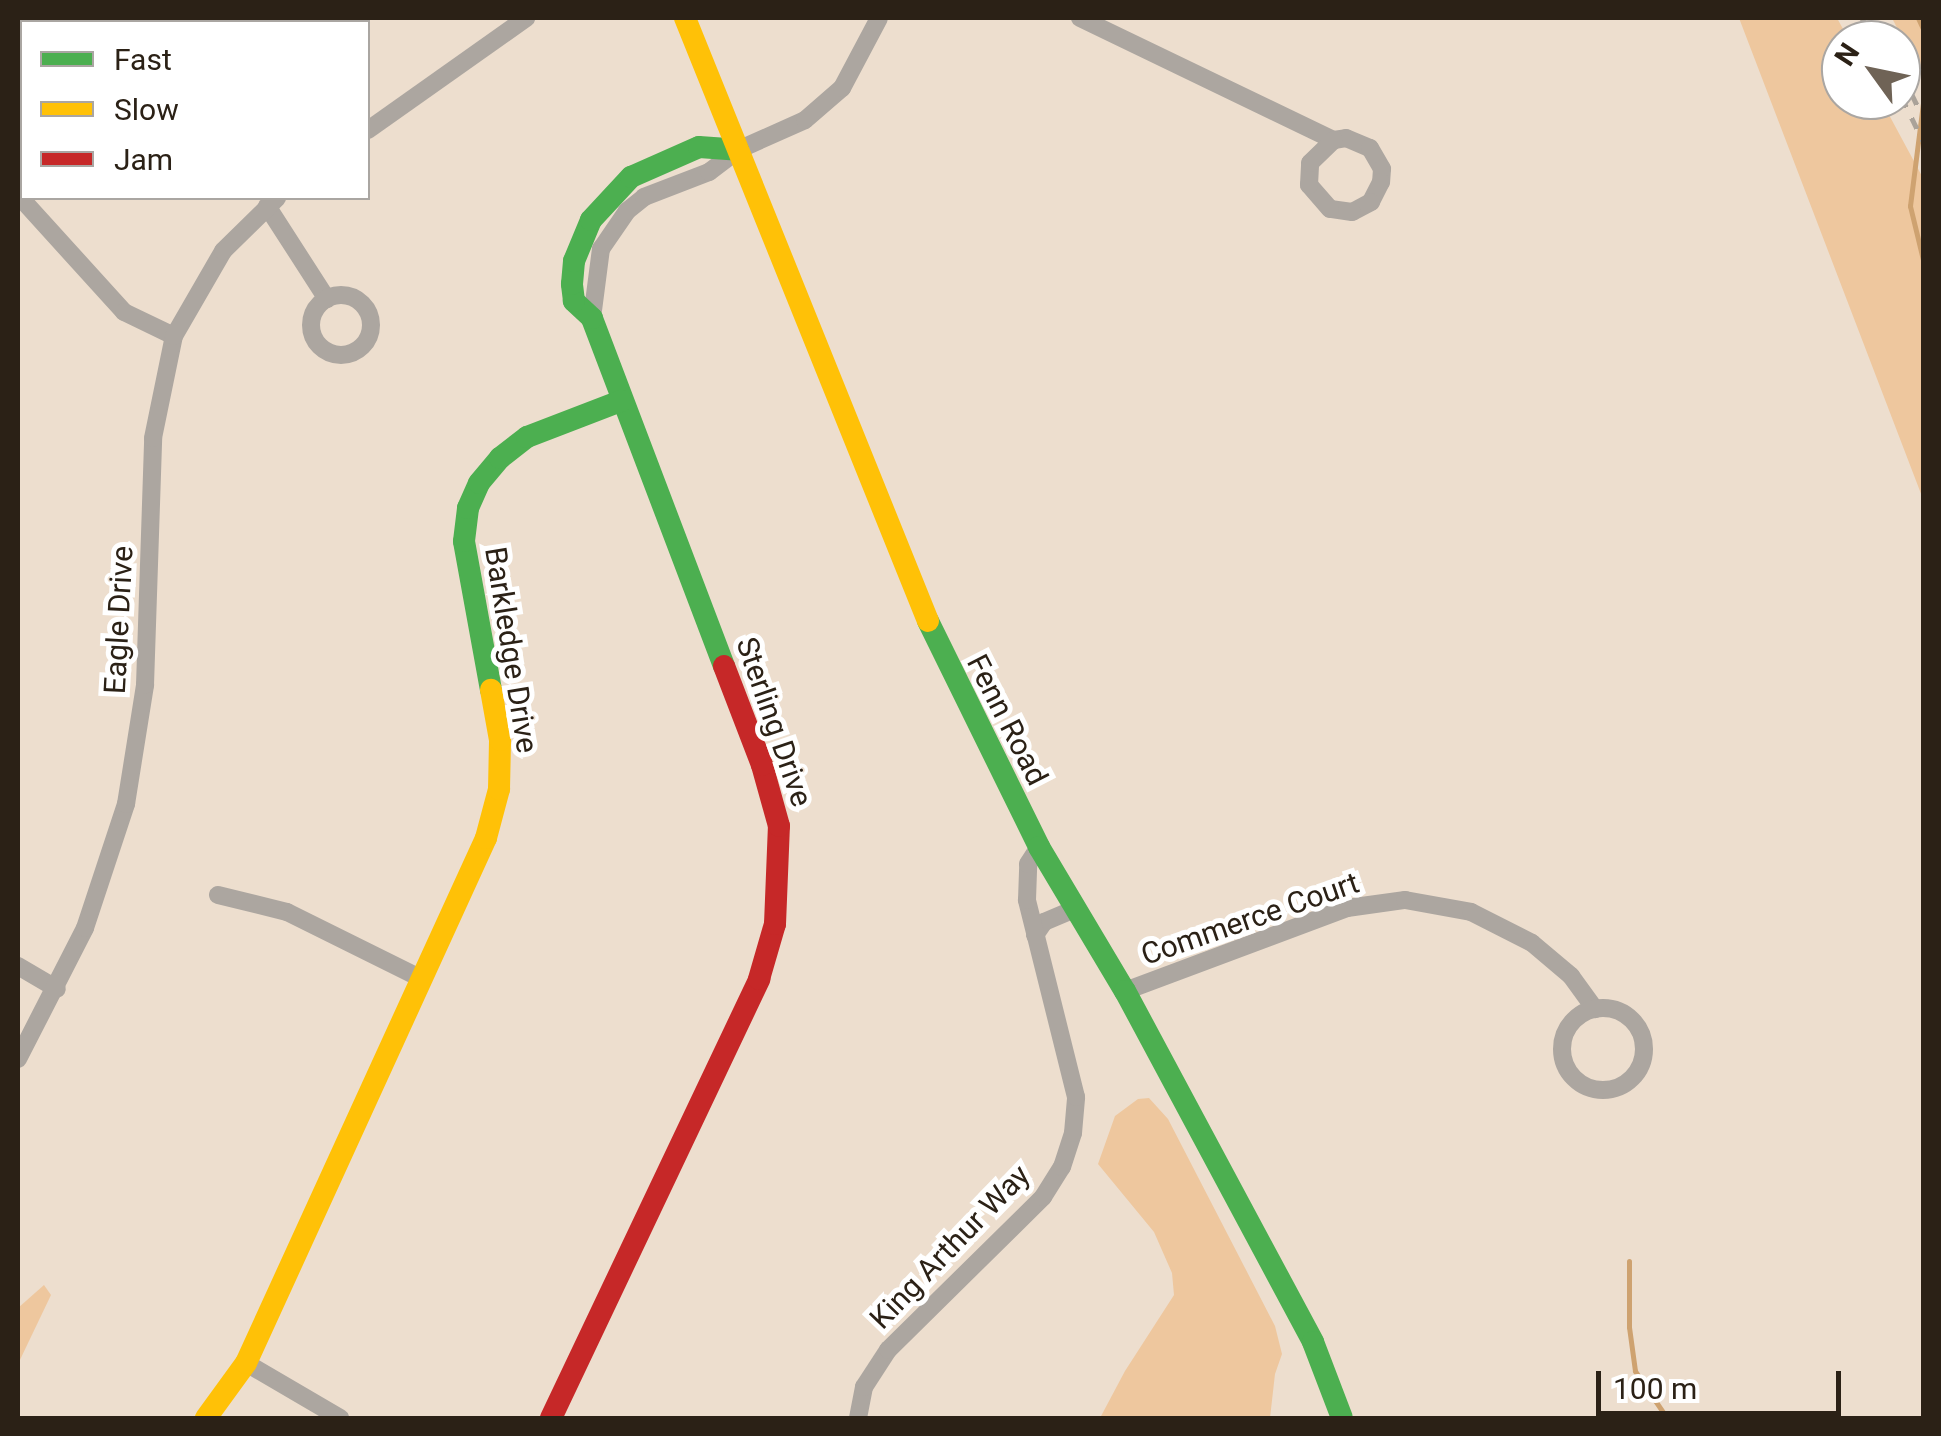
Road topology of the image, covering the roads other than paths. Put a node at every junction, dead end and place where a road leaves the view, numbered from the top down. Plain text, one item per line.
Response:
1 (526, 18) edge
2 (685, 18) edge
3 (879, 18) edge
4 (1080, 18) edge
5 (370, 129) edge
6 (1334, 140) junction
7 (738, 150) junction
8 (23, 200) edge
9 (272, 202) edge
10 (327, 299) dead end
11 (174, 336) junction
12 (620, 401) junction
13 (1038, 847) junction
14 (218, 895) dead end
15 (1075, 908) junction
16 (1034, 935) junction
17 (18, 966) edge
18 (420, 978) junction
19 (57, 989) junction
20 (1125, 991) junction
21 (1595, 1008) junction
22 (18, 1058) edge
23 (246, 1362) junction
24 (206, 1418) edge
25 (340, 1418) edge
26 (551, 1418) edge
27 (858, 1418) edge
28 (1342, 1418) edge

1 - 5 street
2 - 7 street, Fenn Road
3 - 7 street
4 - 6 street
6 - 6 street
7 - 12 street, Sterling Drive
7 - 13 street, Fenn Road
8 - 11 street
9 - 10 street
9 - 11 street, Eagle Drive
11 - 19 street, Eagle Drive
12 - 18 street, Barkledge Drive
12 - 26 street, Sterling Drive
13 - 15 street, Fenn Road
13 - 16 street, King Arthur Way
14 - 18 street
15 - 16 street
15 - 20 street, Fenn Road
16 - 27 street, King Arthur Way
17 - 19 street
18 - 23 street, Barkledge Drive
19 - 22 street, Eagle Drive
20 - 21 street, Commerce Court
20 - 28 street, Fenn Road
21 - 21 street, Commerce Court
23 - 24 street, Barkledge Drive
23 - 25 street

